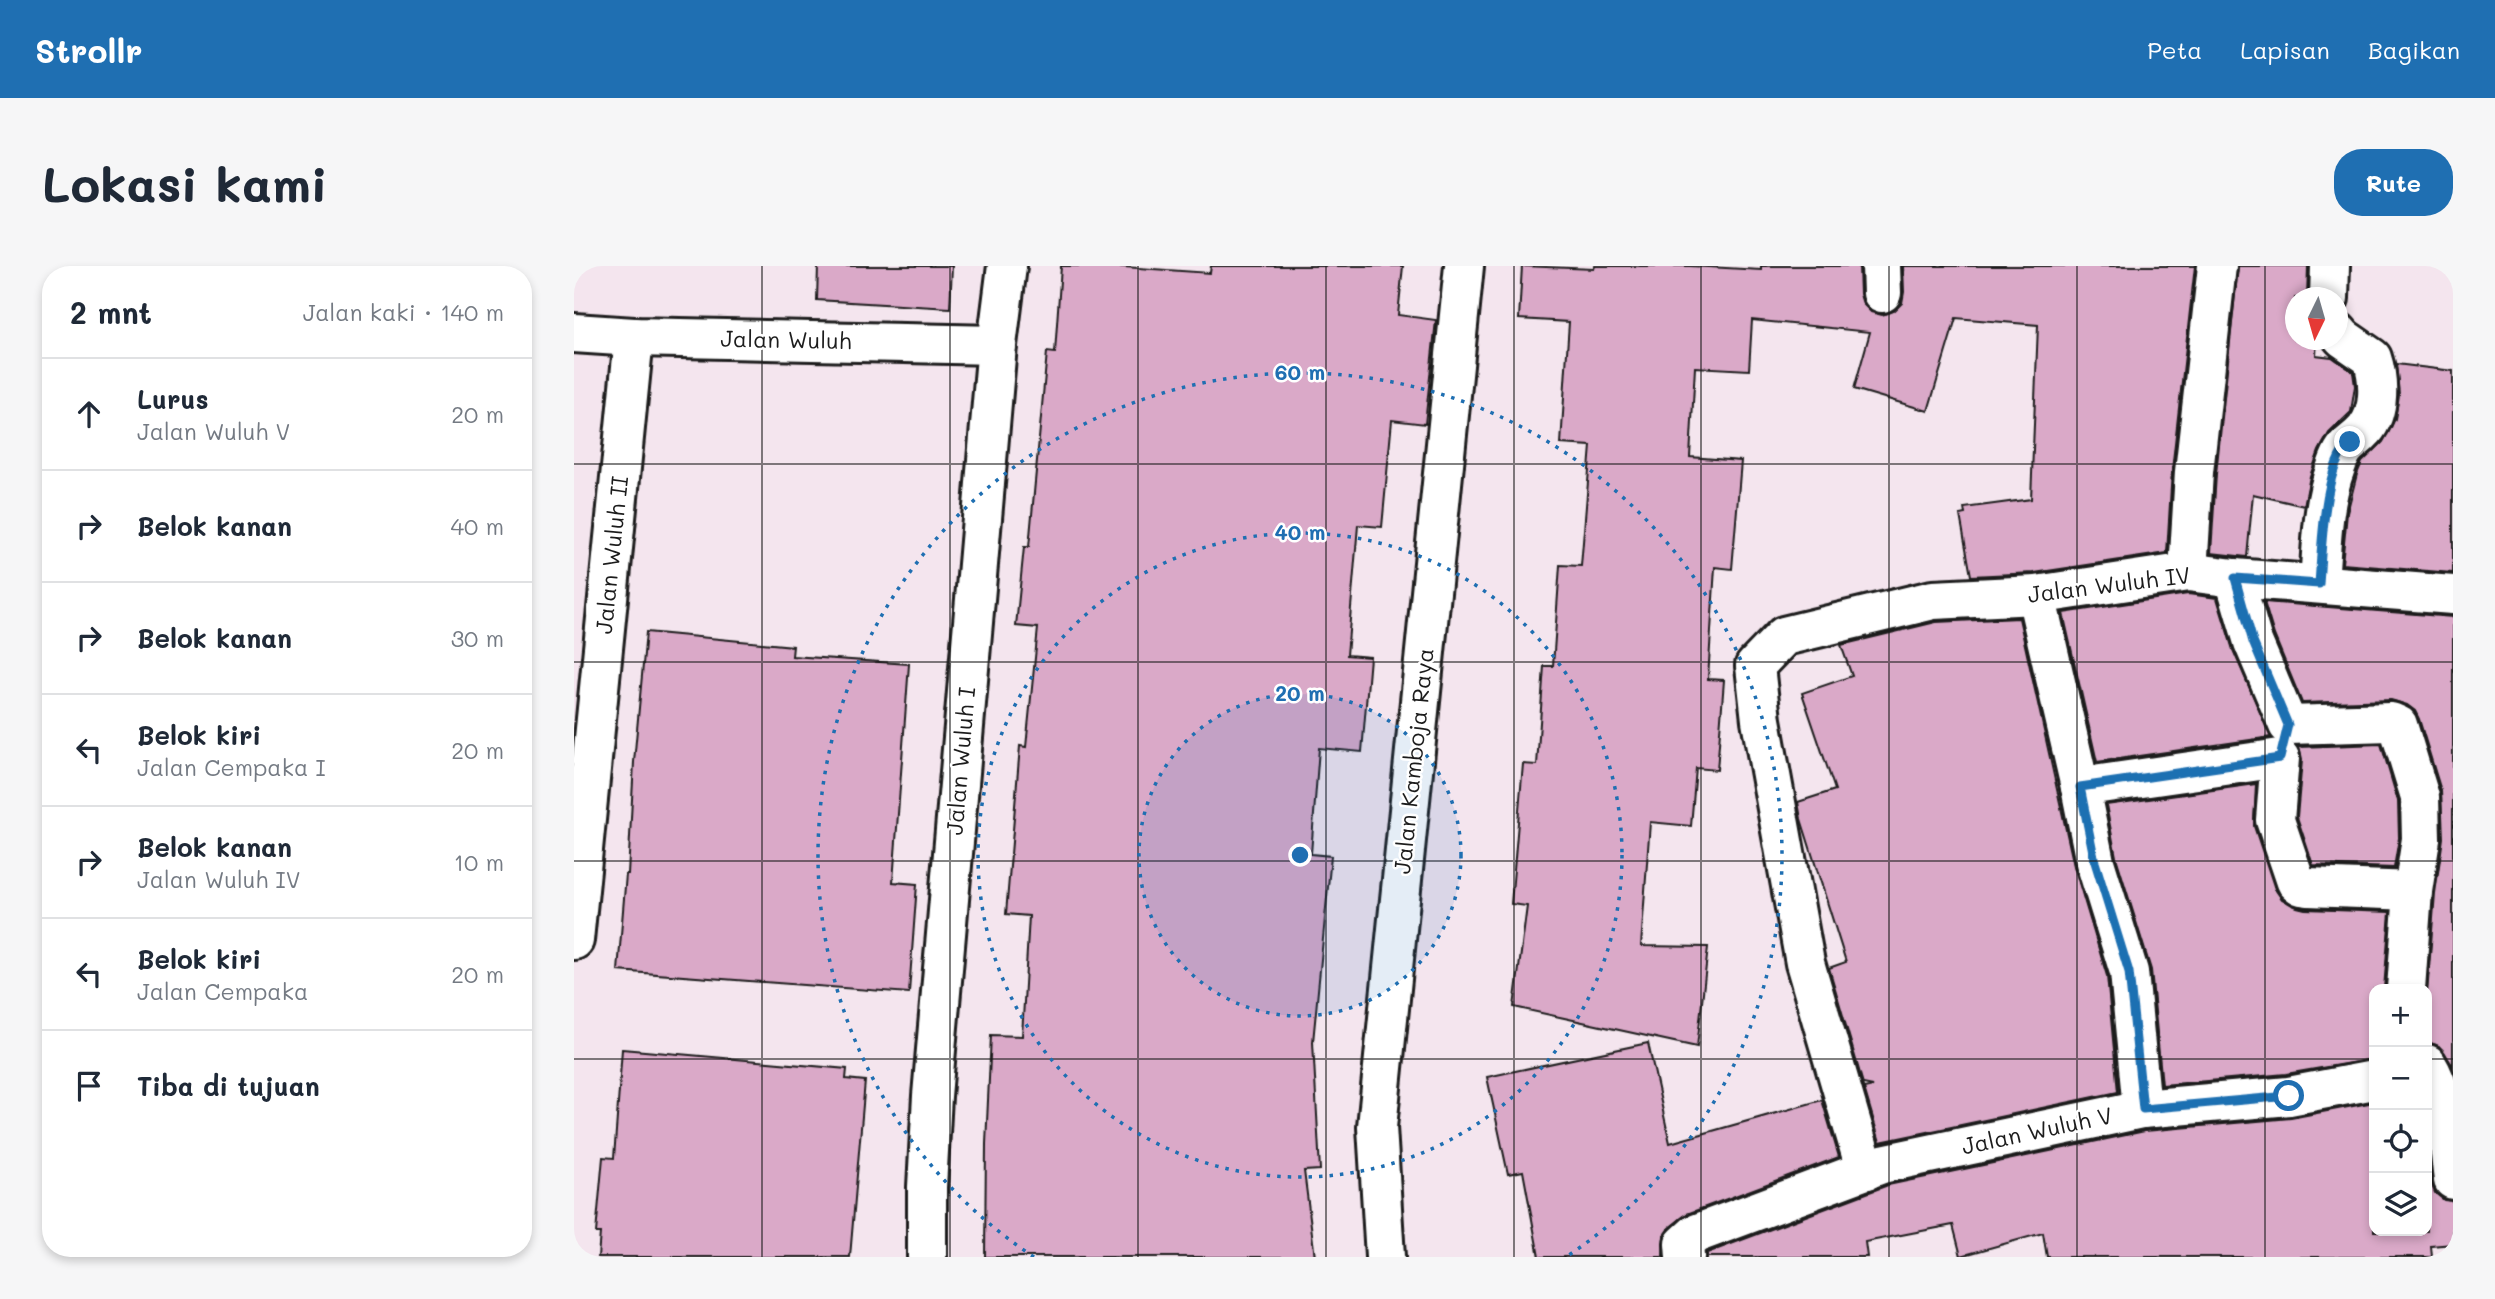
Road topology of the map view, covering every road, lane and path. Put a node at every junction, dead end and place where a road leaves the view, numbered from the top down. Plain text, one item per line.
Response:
1 (1007, 266) edge
2 (1464, 266) edge
3 (2217, 266) edge
4 (2330, 266) edge
5 (2329, 287) edge
6 (574, 333) edge
7 (634, 337) junction
8 (2348, 341) edge
9 (997, 345) junction
10 (2188, 572) junction
11 (2235, 578) junction
12 (2319, 584) junction
13 (2036, 595) junction
14 (2453, 595) edge
15 (2284, 742) junction
16 (2080, 787) junction
17 (2413, 891) junction
18 (574, 940) edge
19 (2406, 984) edge
20 (2435, 1070) edge
21 (2369, 1081) edge
22 (2143, 1109) junction
23 (1867, 1170) junction
24 (2453, 1180) edge
25 (927, 1257) edge
26 (1385, 1257) edge
27 (1685, 1257) edge

1 - 9 street, Jalan Wuluh I
2 - 26 street, Jalan Kamboja Raya
3 - 10 street
4 - 5 street
6 - 7 street, Jalan Wuluh
7 - 9 street, Jalan Wuluh
7 - 18 street, Jalan Wuluh II
8 - 12 street
9 - 25 street, Jalan Wuluh I
10 - 11 street, Jalan Wuluh IV
10 - 13 street, Jalan Wuluh IV
11 - 12 street, Jalan Wuluh IV
11 - 15 street
12 - 14 street, Jalan Wuluh IV
13 - 16 street
13 - 23 street, Jalan Wuluh IV
15 - 16 street
15 - 17 street
15 - 17 street
16 - 22 street
17 - 19 street
20 - 24 street
21 - 22 street, Jalan Wuluh V
22 - 23 street, Jalan Wuluh V
23 - 27 street, Jalan Wuluh V

